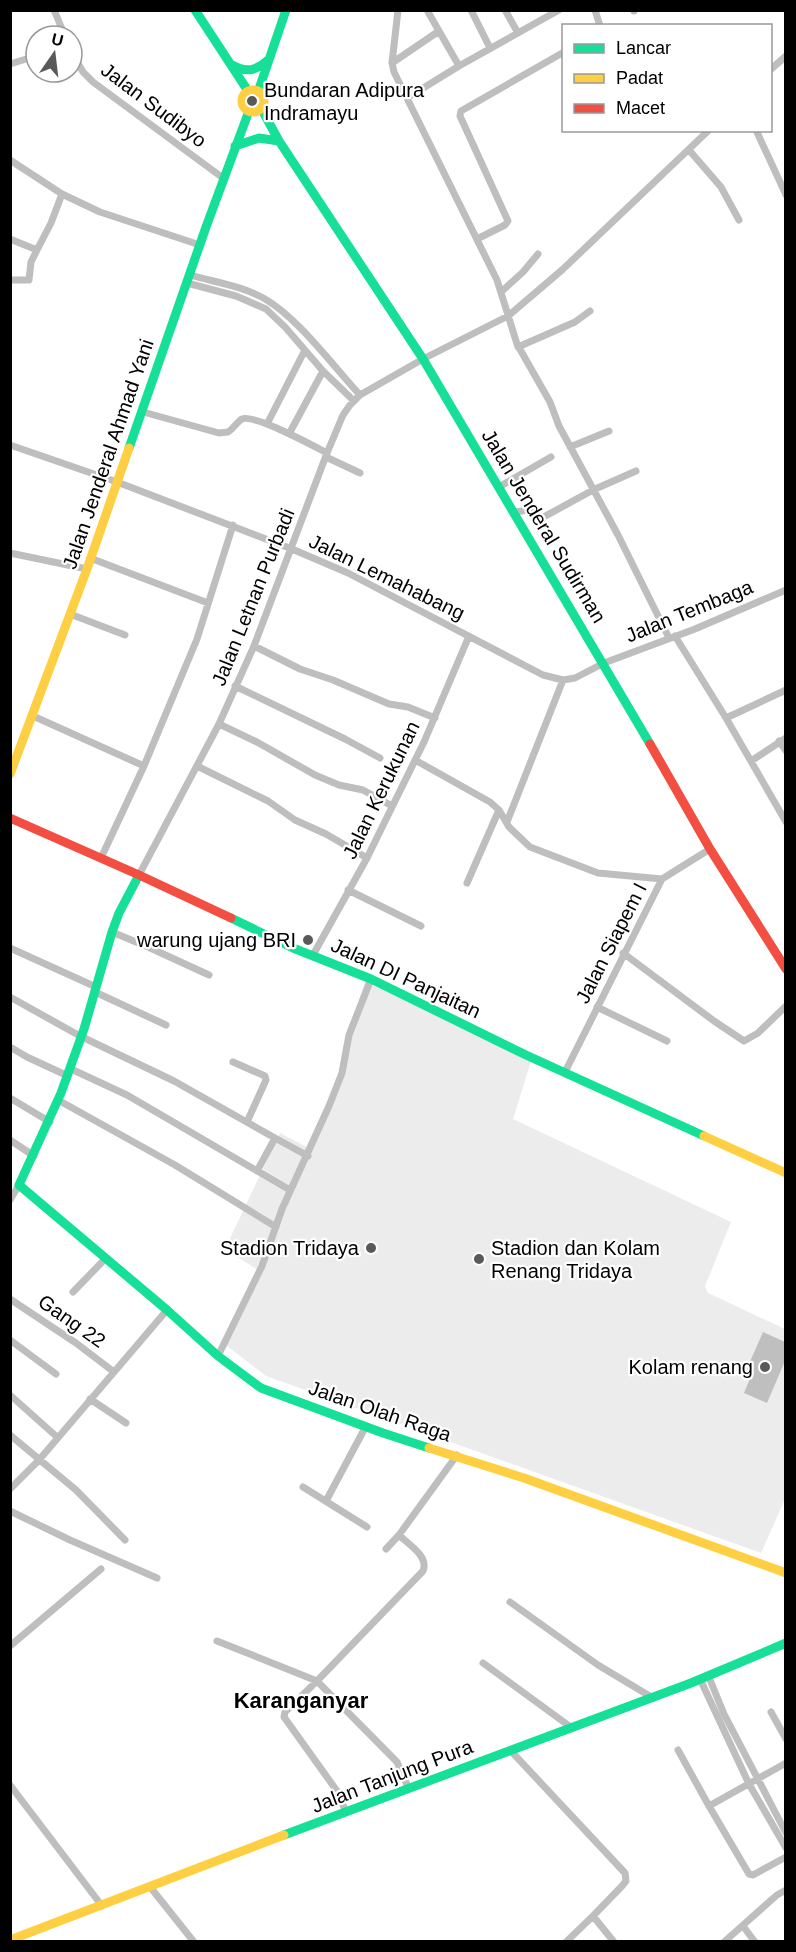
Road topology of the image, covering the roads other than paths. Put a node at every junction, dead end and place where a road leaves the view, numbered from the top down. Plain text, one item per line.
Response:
1 (54, 10) edge
2 (195, 10) edge
3 (286, 10) edge
4 (398, 10) edge
5 (427, 10) edge
6 (471, 10) edge
7 (505, 10) edge
8 (559, 10) edge
9 (545, 14) edge
10 (60, 24) edge
11 (439, 31) junction
12 (518, 33) junction
13 (490, 48) junction
14 (562, 53) edge
15 (786, 56) edge
16 (268, 60) junction
17 (230, 63) junction
18 (392, 63) junction
19 (459, 66) junction
20 (772, 69) edge
21 (84, 73) edge
22 (253, 92) junction
23 (407, 98) junction
24 (261, 108) junction
25 (249, 111) junction
26 (706, 132) edge
27 (757, 132) edge
28 (279, 141) junction
29 (236, 146) junction
30 (688, 150) junction
31 (10, 160) edge
32 (223, 178) junction
33 (62, 194) junction
34 (786, 195) edge
35 (739, 220) dead end
36 (477, 239) junction
37 (10, 240) edge
38 (200, 245) junction
39 (37, 250) junction
40 (538, 254) dead end
41 (188, 279) junction
42 (10, 280) edge
43 (501, 292) junction
44 (590, 311) dead end
45 (507, 313) junction
46 (518, 347) junction
47 (306, 350) junction
48 (423, 359) junction
49 (323, 371) junction
50 (357, 398) junction
51 (143, 412) junction
52 (267, 424) junction
53 (609, 431) dead end
54 (289, 434) junction
55 (10, 445) edge
56 (570, 447) junction
57 (327, 455) junction
58 (551, 456) dead end
59 (636, 471) dead end
60 (360, 473) dead end
61 (117, 482) junction
62 (499, 487) junction
63 (594, 490) junction
64 (515, 512) junction
65 (233, 525) junction
66 (292, 549) junction
67 (10, 553) edge
68 (90, 558) junction
69 (87, 569) junction
70 (786, 590) edge
71 (208, 603) junction
72 (70, 614) junction
73 (125, 635) dead end
74 (469, 636) junction
75 (672, 637) junction
76 (254, 646) junction
77 (604, 663) junction
78 (563, 680) junction
79 (235, 686) junction
80 (786, 690) edge
81 (33, 716) junction
82 (435, 718) junction
83 (726, 718) junction
84 (219, 724) junction
85 (782, 740) edge
86 (786, 752) edge
87 (380, 758) dead end
88 (415, 760) junction
89 (751, 761) junction
90 (144, 766) junction
91 (197, 766) junction
92 (10, 774) edge
93 (392, 806) junction
94 (499, 810) junction
95 (10, 818) edge
96 (507, 822) junction
97 (786, 822) edge
98 (710, 849) junction
99 (101, 858) junction
100 (367, 858) junction
101 (139, 875) junction
102 (662, 879) junction
103 (467, 883) dead end
104 (348, 890) junction
105 (421, 926) dead end
106 (112, 932) junction
107 (10, 948) edge
108 (623, 954) junction
109 (313, 955) junction
110 (786, 969) edge
111 (209, 975) dead end
112 (371, 979) junction
113 (96, 989) junction
114 (10, 997) edge
115 (786, 1006) edge
116 (597, 1007) junction
117 (166, 1025) dead end
118 (80, 1036) junction
119 (667, 1041) dead end
120 (10, 1047) edge
121 (233, 1062) dead end
122 (565, 1072) junction
123 (70, 1073) junction
124 (10, 1098) edge
125 (58, 1100) junction
126 (50, 1122) junction
127 (247, 1122) junction
128 (275, 1138) junction
129 (10, 1140) edge
130 (34, 1156) junction
131 (308, 1156) junction
132 (257, 1171) junction
133 (786, 1173) edge
134 (19, 1185) junction
135 (290, 1190) junction
136 (10, 1200) edge
137 (276, 1227) junction
138 (105, 1259) junction
139 (73, 1292) dead end
140 (10, 1299) edge
141 (167, 1310) junction
142 (10, 1340) edge
143 (218, 1356) junction
144 (114, 1372) junction
145 (56, 1374) dead end
146 (10, 1395) edge
147 (90, 1399) junction
148 (126, 1423) dead end
149 (366, 1426) junction
150 (10, 1434) edge
151 (57, 1437) junction
152 (457, 1455) junction
153 (39, 1460) junction
154 (303, 1487) dead end
155 (10, 1489) edge
156 (326, 1501) junction
157 (10, 1511) edge
158 (367, 1527) dead end
159 (399, 1535) junction
160 (124, 1540) dead end
161 (386, 1550) dead end
162 (101, 1569) dead end
163 (786, 1573) edge
164 (157, 1578) dead end
165 (510, 1602) dead end
166 (217, 1641) dead end
167 (786, 1643) edge
168 (10, 1646) edge
169 (483, 1663) dead end
170 (704, 1677) junction
171 (317, 1681) junction
172 (653, 1698) junction
173 (771, 1712) dead end
174 (572, 1728) junction
175 (786, 1739) edge
176 (510, 1750) junction
177 (678, 1750) dead end
178 (786, 1763) edge
179 (757, 1779) junction
180 (749, 1784) junction
181 (10, 1785) edge
182 (408, 1787) junction
183 (709, 1806) junction
184 (346, 1812) junction
185 (786, 1833) edge
186 (786, 1848) edge
187 (786, 1857) edge
188 (151, 1888) junction
189 (786, 1890) edge
190 (102, 1906) junction
191 (593, 1916) junction
192 (742, 1926) junction
193 (10, 1940) edge
194 (194, 1941) edge
195 (566, 1941) edge
196 (614, 1941) edge
197 (724, 1941) edge
198 (755, 1941) edge

1 - 10 street
2 - 17 street
3 - 16 street
4 - 18 street
5 - 11 street
6 - 13 street
7 - 12 street
8 - 9 street
9 - 12 street
11 - 18 street
11 - 19 street
12 - 13 street
13 - 19 street
14 - 36 street
15 - 20 street
16 - 17 street
16 - 22 street
17 - 22 street
18 - 23 street
19 - 23 street
21 - 32 street, Jalan Sudibyo
22 - 24 street
22 - 25 street
23 - 36 street
24 - 25 street
24 - 28 street, Jalan Jenderal Sudirman
25 - 29 street, Jalan Jenderal Ahmad Yani
26 - 30 street, Jalan Letnan Purbadi
27 - 34 street
28 - 29 street
28 - 48 street, Jalan Jenderal Sudirman
29 - 32 street, Jalan Jenderal Ahmad Yani
30 - 35 street
30 - 45 street, Jalan Letnan Purbadi
31 - 33 street
32 - 38 street, Jalan Jenderal Ahmad Yani
33 - 38 street
33 - 39 street
36 - 43 street
37 - 39 street
38 - 41 street, Jalan Jenderal Ahmad Yani
39 - 42 street
40 - 43 street
41 - 47 street
41 - 50 street
41 - 51 street, Jalan Jenderal Ahmad Yani
43 - 45 street
44 - 46 street
45 - 46 street
45 - 48 street, Jalan Letnan Purbadi
46 - 56 street
47 - 49 street
47 - 52 street
48 - 50 street, Jalan Letnan Purbadi
48 - 62 street, Jalan Jenderal Sudirman
49 - 50 street
49 - 54 street
50 - 57 street, Jalan Letnan Purbadi
51 - 52 street
51 - 61 street, Jalan Jenderal Ahmad Yani
52 - 54 street
53 - 56 street
54 - 57 street
55 - 61 street, Jalan Lemahabang
56 - 63 street
57 - 60 street
57 - 66 street, Jalan Letnan Purbadi
58 - 62 street
59 - 63 street
61 - 65 street, Jalan Lemahabang
61 - 68 street, Jalan Jenderal Ahmad Yani
62 - 64 street, Jalan Jenderal Sudirman
63 - 64 street
63 - 75 street
64 - 77 street, Jalan Jenderal Sudirman
65 - 66 street, Jalan Lemahabang
65 - 71 street
66 - 74 street, Jalan Lemahabang
66 - 76 street, Jalan Letnan Purbadi
67 - 69 street
68 - 69 street, Jalan Jenderal Ahmad Yani
68 - 71 street
69 - 72 street, Jalan Jenderal Ahmad Yani
70 - 75 street, Jalan Tembaga
71 - 90 street
72 - 73 street
72 - 81 street, Jalan Jenderal Ahmad Yani
74 - 78 street, Jalan Lemahabang
74 - 82 street, Jalan Kerukunan
75 - 77 street, Jalan Tembaga
75 - 83 street
76 - 79 street, Jalan Letnan Purbadi
76 - 82 street
77 - 78 street
77 - 98 street, Jalan Jenderal Sudirman
78 - 96 street
79 - 84 street, Jalan Letnan Purbadi
79 - 87 street
80 - 83 street
81 - 90 street
81 - 92 street, Jalan Jenderal Ahmad Yani
82 - 88 street, Jalan Kerukunan
83 - 89 street
84 - 91 street, Jalan Letnan Purbadi
84 - 93 street
85 - 86 street
85 - 89 street
88 - 93 street, Jalan Kerukunan
88 - 94 street
89 - 97 street
90 - 99 street
91 - 100 street
91 - 101 street, Jalan Letnan Purbadi
93 - 100 street, Jalan Kerukunan
94 - 96 street
94 - 103 street
95 - 99 street, Jalan DI Panjaitan
96 - 102 street
98 - 102 street, Jalan Siapem I
98 - 110 street, Jalan Jenderal Sudirman
99 - 101 street, Jalan DI Panjaitan
100 - 104 street, Jalan Kerukunan
101 - 106 street
101 - 109 street, Jalan DI Panjaitan
102 - 108 street, Jalan Siapem I
104 - 105 street
104 - 109 street, Jalan Kerukunan
106 - 111 street
106 - 113 street
107 - 113 street
108 - 115 street
108 - 116 street, Jalan Siapem I
109 - 112 street, Jalan DI Panjaitan
112 - 122 street, Jalan DI Panjaitan
112 - 131 street
113 - 117 street
113 - 118 street
114 - 118 street
116 - 119 street
116 - 122 street, Jalan Siapem I
118 - 123 street
118 - 127 street
120 - 123 street
121 - 127 street
122 - 133 street, Jalan DI Panjaitan
123 - 125 street
123 - 132 street
124 - 126 street
125 - 126 street
125 - 137 street
126 - 130 street
127 - 128 street
128 - 131 street
128 - 132 street
129 - 130 street
130 - 134 street
131 - 135 street
132 - 135 street
134 - 136 street
134 - 138 street, Jalan Olah Raga
135 - 137 street
137 - 143 street
138 - 139 street
138 - 141 street, Jalan Olah Raga
140 - 144 street, Gang 22
141 - 143 street, Jalan Olah Raga
141 - 144 street
142 - 145 street
143 - 149 street, Jalan Olah Raga
144 - 147 street
146 - 151 street
147 - 148 street
147 - 151 street
149 - 152 street, Jalan Olah Raga
149 - 156 street
150 - 153 street
151 - 153 street
152 - 159 street
152 - 163 street, Jalan Olah Raga
153 - 155 street
153 - 160 street
154 - 156 street
156 - 158 street
157 - 164 street
159 - 161 street
159 - 171 street
162 - 168 street
165 - 172 street
166 - 171 street
167 - 170 street, Jalan Tanjung Pura
169 - 174 street
170 - 172 street, Jalan Tanjung Pura
170 - 179 street
170 - 180 street
171 - 182 street
171 - 184 street
172 - 174 street, Jalan Tanjung Pura
173 - 175 street
174 - 176 street, Jalan Tanjung Pura
176 - 182 street, Jalan Tanjung Pura
176 - 191 street
177 - 183 street
178 - 179 street
179 - 180 street
179 - 185 street
180 - 183 street
180 - 186 street
181 - 190 street
182 - 184 street, Jalan Tanjung Pura
183 - 187 street
184 - 188 street, Jalan Tanjung Pura
188 - 190 street, Jalan Tanjung Pura
188 - 194 street
189 - 192 street
190 - 193 street, Jalan Tanjung Pura
191 - 195 street
191 - 196 street
192 - 197 street
192 - 198 street

